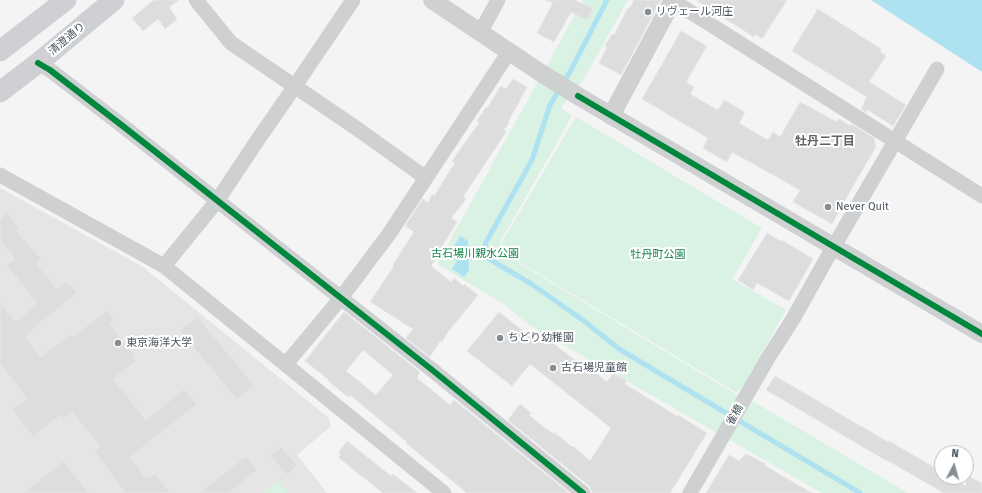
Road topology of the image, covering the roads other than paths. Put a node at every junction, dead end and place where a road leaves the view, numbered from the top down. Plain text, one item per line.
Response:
1 (66, 0) edge
2 (114, 0) edge
3 (196, 0) edge
4 (353, 0) edge
5 (432, 0) edge
6 (498, 0) edge
7 (673, 1) edge
8 (480, 33) junction
9 (0, 51) edge
10 (509, 52) junction
11 (38, 63) junction
12 (937, 69) dead end
13 (295, 86) junction
14 (0, 92) edge
15 (611, 116) junction
16 (895, 141) junction
17 (0, 175) edge
18 (426, 178) junction
19 (982, 196) edge
20 (217, 201) junction
21 (834, 247) junction
22 (164, 266) junction
23 (341, 298) junction
24 (982, 334) edge
25 (286, 364) junction
26 (444, 493) edge
27 (583, 493) edge
28 (690, 493) edge

1 - 9 main road
2 - 11 main road, 清澄通り
3 - 13 street
4 - 13 street
5 - 8 street
6 - 8 street
7 - 15 street
7 - 16 street
8 - 10 street
10 - 15 street
10 - 18 street
11 - 14 main road, 清澄通り
11 - 20 street
12 - 16 street, 雀橋
13 - 18 street
13 - 20 street
15 - 21 street
16 - 19 street
16 - 21 street, 雀橋
17 - 22 street
18 - 23 street
20 - 22 street
20 - 23 street
21 - 24 street
21 - 28 street, 雀橋
22 - 25 street
23 - 25 street
23 - 27 street
25 - 26 street

